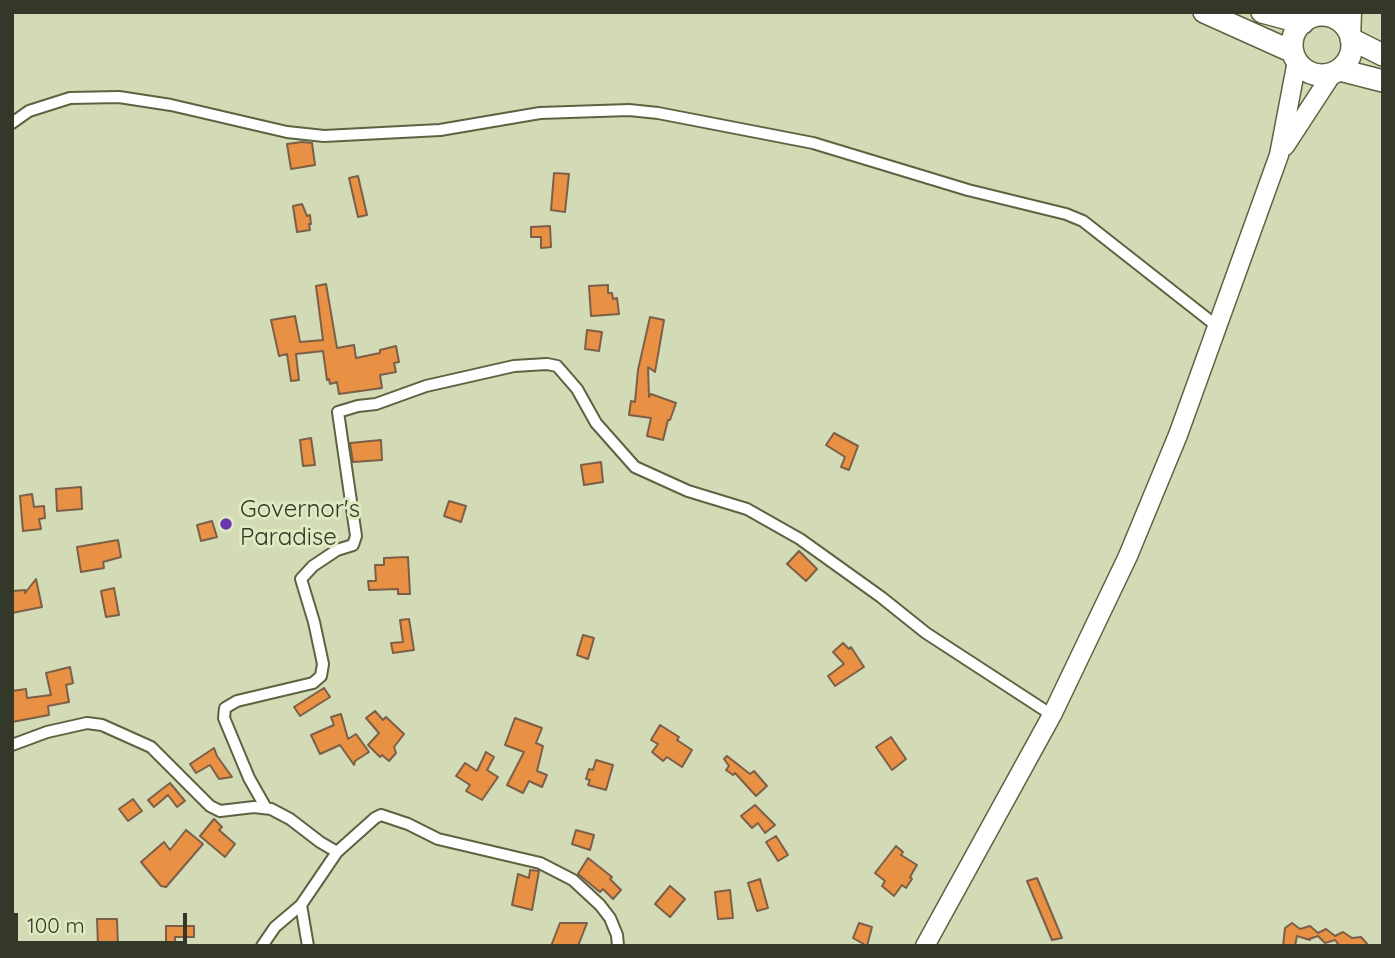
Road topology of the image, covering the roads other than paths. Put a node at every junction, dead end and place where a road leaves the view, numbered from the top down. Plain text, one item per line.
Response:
1 (1204, 12) edge
2 (1262, 12) edge
3 (1352, 12) edge
4 (1312, 17) edge
5 (1351, 39) junction
6 (1383, 55) edge
7 (1295, 57) junction
8 (1336, 72) junction
9 (1383, 82) edge
10 (12, 123) edge
11 (1279, 155) junction
12 (1218, 327) junction
13 (1052, 715) junction
14 (12, 745) edge
15 (266, 808) junction
16 (337, 852) junction
17 (301, 905) junction
18 (262, 946) edge
19 (308, 946) edge
20 (618, 946) edge
21 (925, 946) edge

1 - 7 highway
2 - 4 highway
3 - 5 main road
4 - 5 highway
4 - 7 highway
5 - 6 highway
5 - 8 highway
7 - 8 highway
7 - 11 main road
8 - 9 highway
8 - 11 main road
10 - 12 street
11 - 12 main road
12 - 13 main road
13 - 15 street
13 - 21 main road
14 - 15 street
15 - 16 street
16 - 17 street
16 - 20 street
17 - 18 street
17 - 19 street

